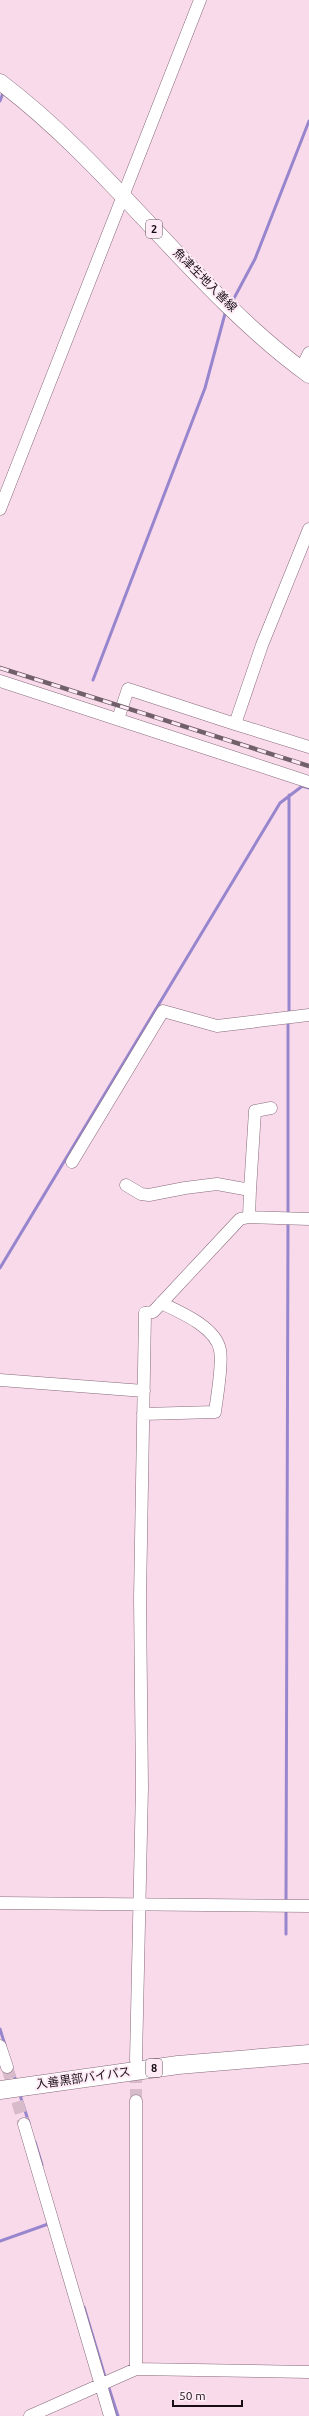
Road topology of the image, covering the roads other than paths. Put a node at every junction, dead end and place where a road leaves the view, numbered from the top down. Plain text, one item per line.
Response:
1 (200, 0) edge
2 (0, 82) edge
3 (122, 195) junction
4 (309, 353) edge
5 (305, 372) edge
6 (0, 509) edge
7 (309, 529) edge
8 (0, 682) edge
9 (118, 719) junction
10 (235, 724) junction
11 (309, 747) edge
12 (309, 782) edge
13 (309, 1015) edge
14 (271, 1108) dead end
15 (72, 1162) dead end
16 (126, 1185) dead end
17 (250, 1190) junction
18 (249, 1217) junction
19 (309, 1219) edge
20 (161, 1304) junction
21 (0, 1380) edge
22 (144, 1391) junction
23 (143, 1414) junction
24 (0, 1903) edge
25 (141, 1904) junction
26 (309, 1906) edge
27 (0, 2046) edge
28 (309, 2054) edge
29 (136, 2060) tunnel mouth
30 (7, 2067) tunnel mouth
31 (0, 2090) edge
32 (136, 2101) tunnel mouth
33 (24, 2124) tunnel mouth
34 (136, 2369) junction
35 (309, 2372) edge
36 (101, 2385) junction
37 (30, 2416) edge
38 (110, 2416) edge

1 - 3 street
2 - 3 main road, 魚津生地入善線 / 2
3 - 5 main road, 魚津生地入善線 / 2
3 - 6 street
4 - 5 street
7 - 10 street
8 - 9 street
9 - 10 street
9 - 12 street
10 - 11 street
13 - 15 street
14 - 17 street
16 - 17 street
17 - 18 street
18 - 19 street
18 - 20 street
20 - 22 street
20 - 23 street
21 - 22 street
22 - 23 street
23 - 25 street
24 - 25 street
25 - 26 street
25 - 29 street
27 - 30 street
28 - 31 highway, 入善黒部バイパス / 8
32 - 34 street
33 - 36 street
34 - 35 street
34 - 36 street
36 - 37 street
36 - 38 street

